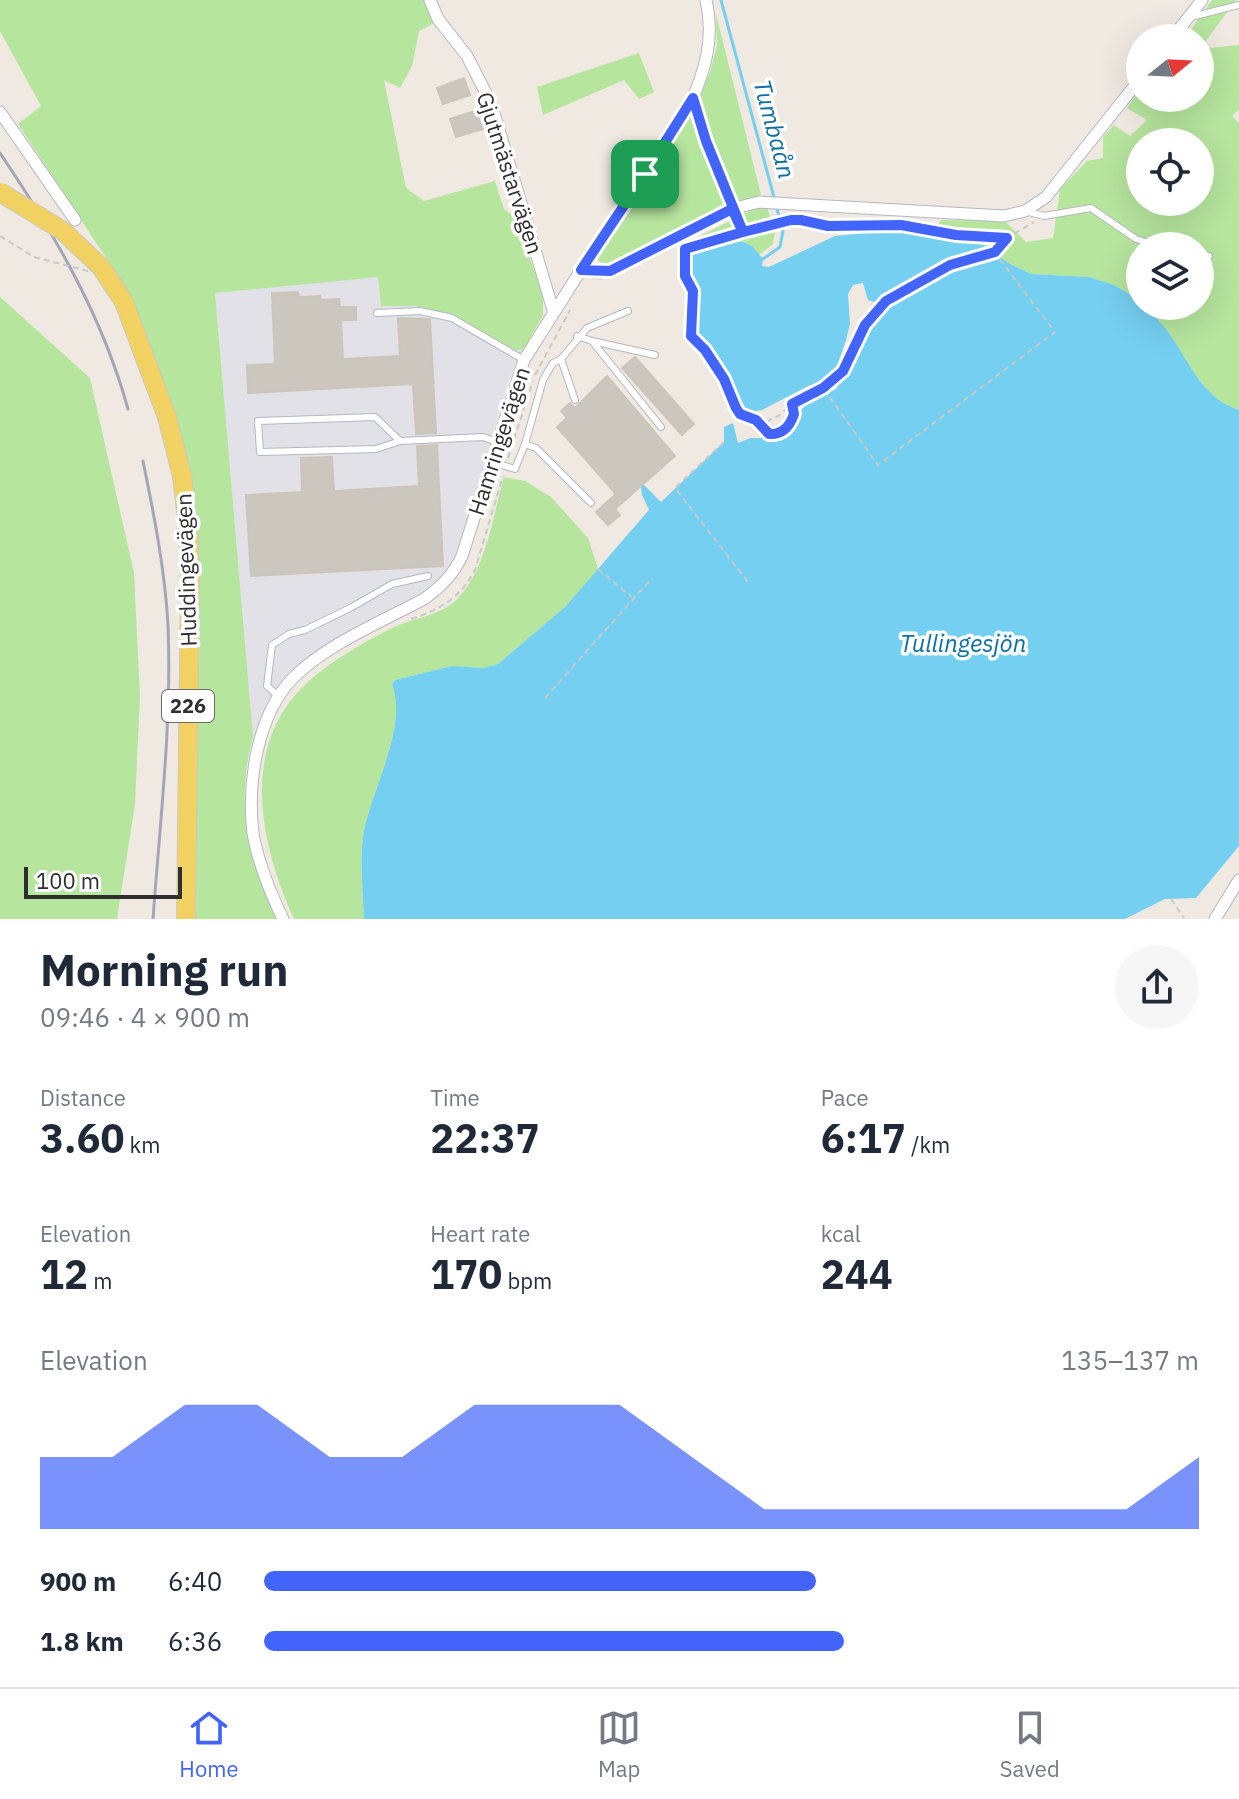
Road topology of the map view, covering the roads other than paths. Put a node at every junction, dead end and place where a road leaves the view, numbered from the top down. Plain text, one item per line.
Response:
1 (430, 0) edge
2 (706, 0) edge
3 (1202, 0) edge
4 (1239, 5) edge
5 (1188, 18) junction
6 (1183, 24) edge
7 (1126, 97) edge
8 (0, 112) edge
9 (0, 192) edge
10 (1025, 211) junction
11 (69, 226) junction
12 (1126, 232) edge
13 (581, 270) junction
14 (553, 310) junction
15 (628, 311) dead end
16 (377, 313) dead end
17 (577, 336) junction
18 (592, 341) junction
19 (655, 355) dead end
20 (561, 359) junction
21 (524, 360) junction
22 (575, 400) dead end
23 (661, 427) dead end
24 (400, 441) junction
25 (498, 442) junction
26 (525, 444) junction
27 (492, 462) junction
28 (591, 503) dead end
29 (428, 576) dead end
30 (278, 697) junction
31 (1239, 880) edge
32 (186, 919) edge
33 (283, 919) edge
34 (1215, 919) edge

1 - 14 street, Gjutmästarvägen
2 - 13 street, Hamringevägen
3 - 5 street
4 - 5 lane
5 - 6 street
7 - 10 street
8 - 11 street
9 - 11 main road, Huddingevägen / 226, bridge
10 - 12 lane
10 - 13 street
11 - 32 main road, Huddingevägen / 226
13 - 14 street, Hamringevägen
14 - 21 street, Hamringevägen
15 - 17 lane
16 - 21 lane
17 - 18 lane
17 - 20 lane
18 - 19 lane
18 - 23 lane
20 - 22 lane
20 - 26 lane
21 - 25 street, Hamringevägen
24 - 24 lane
24 - 25 lane
25 - 27 street, Hamringevägen
26 - 27 lane
26 - 28 lane
27 - 30 street, Hamringevägen
29 - 30 lane
30 - 33 street, Hamringevägen
31 - 34 street

